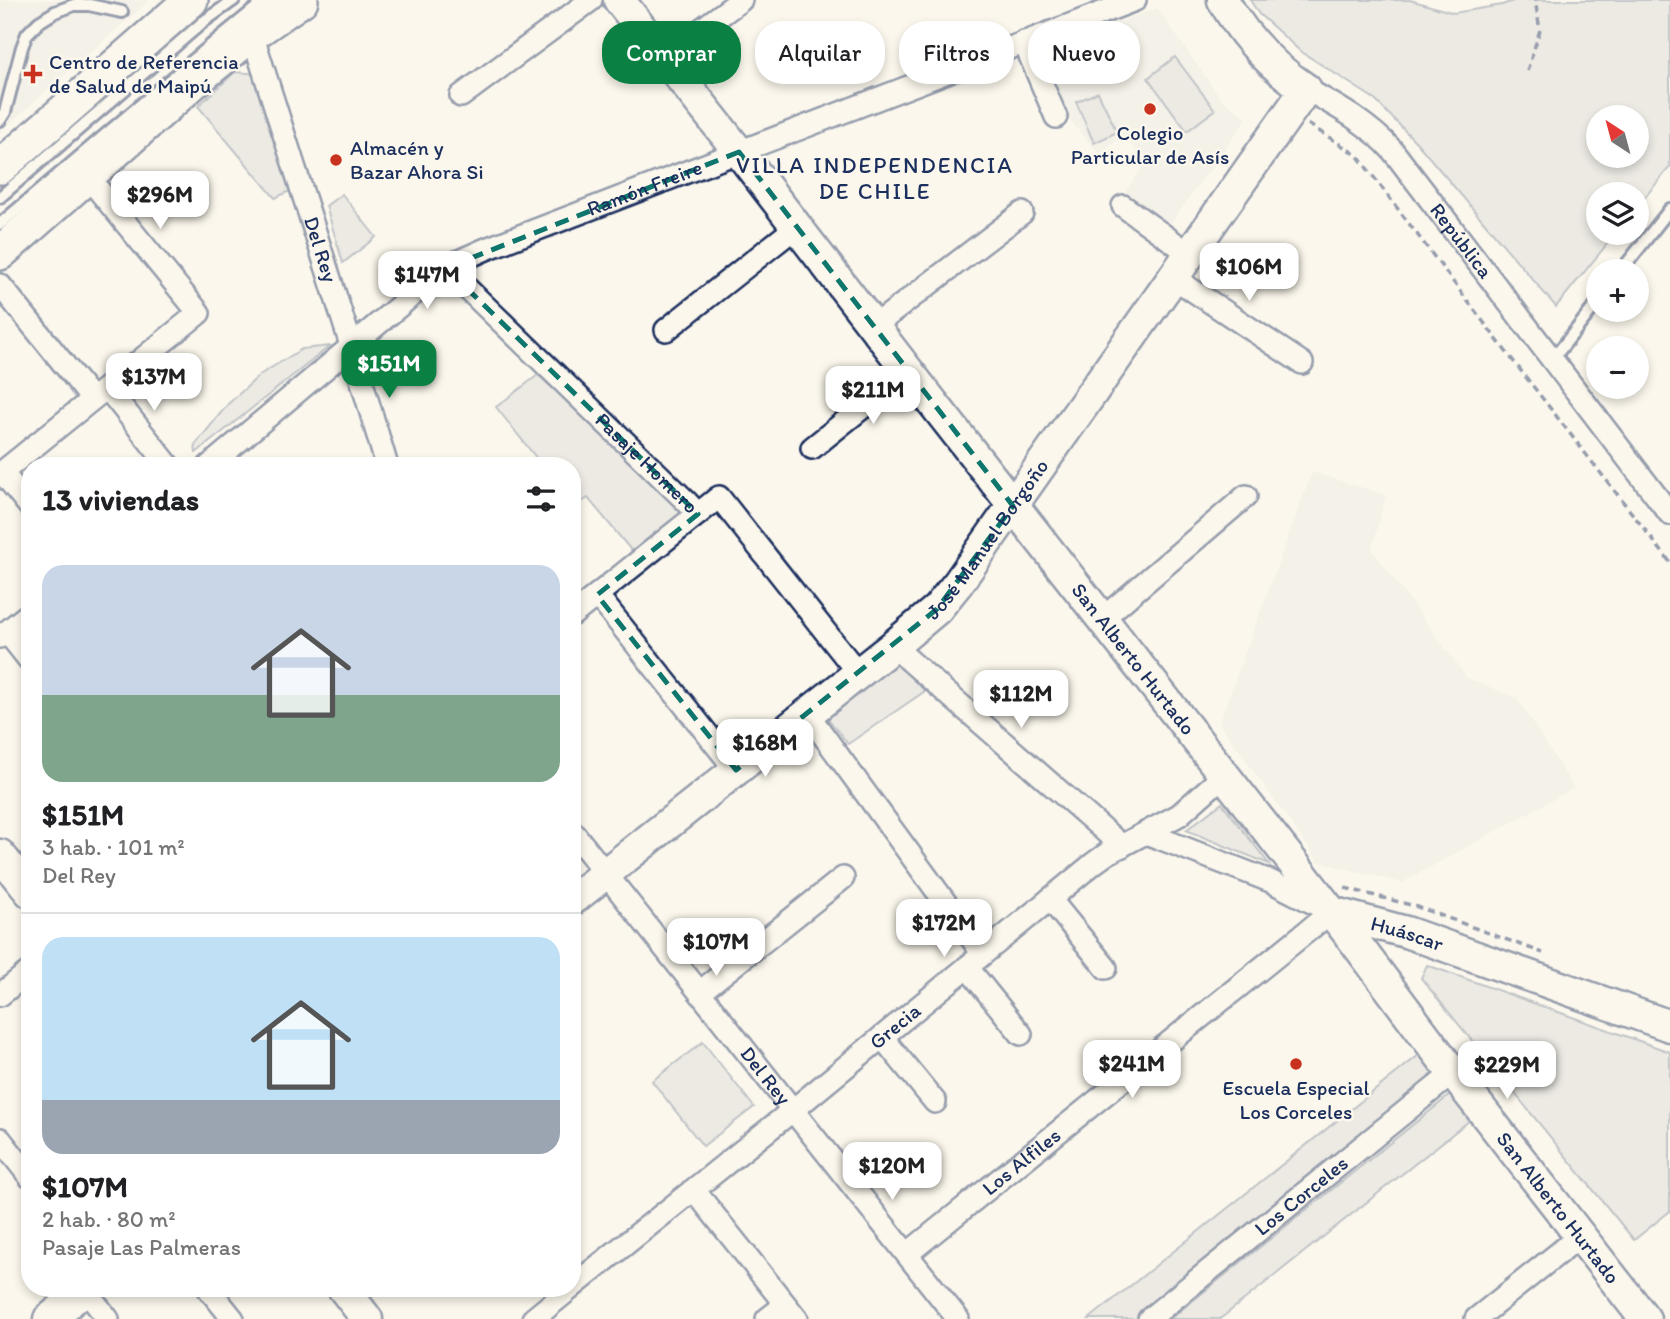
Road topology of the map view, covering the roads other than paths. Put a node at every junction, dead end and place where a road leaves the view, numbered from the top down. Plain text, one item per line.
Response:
1 (191, 0) edge
2 (234, 0) edge
3 (266, 0) edge
4 (292, 0) edge
5 (302, 0) edge
6 (591, 0) edge
7 (620, 0) edge
8 (741, 0) edge
9 (1135, 0) edge
10 (1223, 0) edge
11 (122, 12) dead end
12 (636, 21) edge
13 (713, 21) edge
14 (249, 25) junction
15 (1024, 43) junction
16 (685, 84) edge
17 (461, 96) dead end
18 (1298, 101) junction
19 (1056, 117) dead end
20 (0, 120) edge
21 (739, 152) junction
22 (0, 167) edge
23 (88, 177) junction
24 (0, 197) edge
25 (1123, 206) dead end
26 (1670, 209) edge
27 (1022, 213) dead end
28 (0, 224) edge
29 (796, 227) junction
30 (0, 253) edge
31 (1630, 259) edge
32 (1182, 266) junction
33 (446, 268) junction
34 (0, 285) edge
35 (1586, 317) edge
36 (873, 327) junction
37 (666, 330) dead end
38 (351, 347) junction
39 (1552, 360) junction
40 (1302, 363) dead end
41 (908, 371) junction
42 (99, 393) junction
43 (812, 448) dead end
44 (160, 457) edge
45 (220, 457) edge
46 (384, 457) edge
47 (1, 473) edge
48 (21, 496) edge
49 (1246, 496) dead end
50 (1013, 506) junction
51 (698, 514) junction
52 (1670, 514) edge
53 (597, 595) junction
54 (581, 608) edge
55 (1102, 619) junction
56 (21, 620) edge
57 (3, 635) edge
58 (893, 646) junction
59 (21, 653) edge
60 (858, 673) junction
61 (807, 713) junction
62 (736, 770) junction
63 (1224, 775) junction
64 (1146, 833) junction
65 (581, 842) edge
66 (1122, 846) junction
67 (0, 855) edge
68 (606, 873) junction
69 (843, 878) dead end
70 (21, 881) edge
71 (581, 893) edge
72 (1050, 900) junction
73 (1331, 912) junction
74 (975, 960) junction
75 (1106, 968) dead end
76 (21, 978) edge
77 (700, 992) junction
78 (0, 995) edge
79 (1670, 1026) edge
80 (1021, 1034) dead end
81 (882, 1037) junction
82 (1453, 1073) junction
83 (935, 1102) dead end
84 (793, 1110) junction
85 (0, 1139) edge
86 (21, 1166) edge
87 (694, 1190) junction
88 (1580, 1236) junction
89 (907, 1254) junction
90 (581, 1281) edge
91 (76, 1297) edge
92 (92, 1297) edge
93 (215, 1297) edge
94 (350, 1297) edge
95 (562, 1297) edge
96 (791, 1312) edge
97 (540, 1317) edge
98 (956, 1318) edge
99 (49, 1319) edge
100 (108, 1319) edge
101 (233, 1319) edge
102 (367, 1319) edge
103 (767, 1319) edge
104 (1149, 1319) edge
105 (1476, 1319) edge
106 (1645, 1319) edge

1 - 22 main road
2 - 24 lane
3 - 14 lane
4 - 14 lane
5 - 14 main road
6 - 17 street
7 - 12 main road, San Alberto Hurtado
8 - 13 street
9 - 15 street, Ramón Freire
10 - 18 main road, República
11 - 20 lane
14 - 23 main road
14 - 28 lane
14 - 38 street, Del Rey
15 - 19 street
15 - 21 street, Ramón Freire
16 - 21 main road, San Alberto Hurtado
18 - 32 main road, José Manuel Borgoño
18 - 39 street, República
21 - 29 main road, San Alberto Hurtado
21 - 33 street, Ramón Freire
23 - 30 main road
23 - 42 street
25 - 32 street
26 - 31 lane
27 - 36 street
29 - 36 main road, San Alberto Hurtado
29 - 37 street
32 - 40 street
32 - 50 main road, José Manuel Borgoño
33 - 38 street, Ramón Freire
33 - 51 street, Pasaje Homero
34 - 42 street
35 - 39 lane
36 - 41 main road, San Alberto Hurtado
38 - 45 street, Ramón Freire
38 - 46 street, Del Rey
39 - 52 street, República
41 - 43 street
41 - 50 main road, San Alberto Hurtado
42 - 44 street
42 - 47 street
47 - 48 street
49 - 55 street
50 - 55 main road, San Alberto Hurtado
50 - 58 main road, José Manuel Borgoño
51 - 53 street
51 - 60 street, Pasaje Homero
53 - 54 street
53 - 62 street
55 - 63 main road, San Alberto Hurtado
56 - 57 street
57 - 59 street
58 - 60 main road, José Manuel Borgoño
58 - 66 street
60 - 61 main road, José Manuel Borgoño
61 - 62 main road, José Manuel Borgoño
61 - 74 street
62 - 68 main road, José Manuel Borgoño
63 - 64 street, Grecia
63 - 73 main road, San Alberto Hurtado
64 - 66 street, Grecia
64 - 73 street, Huáscar
65 - 68 street, Del Rey
66 - 72 street, Grecia
67 - 70 main road
68 - 71 main road, José Manuel Borgoño
68 - 77 street, Del Rey
69 - 77 street
72 - 74 street, Grecia
72 - 75 street
73 - 79 main road, Huáscar
73 - 82 main road, San Alberto Hurtado
73 - 89 street, Los Alfiles
74 - 80 street
74 - 81 street, Grecia
76 - 78 street
77 - 84 street, Del Rey
81 - 83 street
81 - 84 street, Grecia
82 - 88 main road, San Alberto Hurtado
82 - 104 street, Los Corceles
84 - 87 street, Grecia
84 - 89 street, Del Rey
85 - 86 street
87 - 90 street, Grecia
87 - 96 street
88 - 105 street
88 - 106 main road, San Alberto Hurtado
89 - 98 street, Del Rey
91 - 99 main road
92 - 100 street
93 - 101 street
94 - 102 main road
95 - 97 street, Grecia
96 - 103 street

